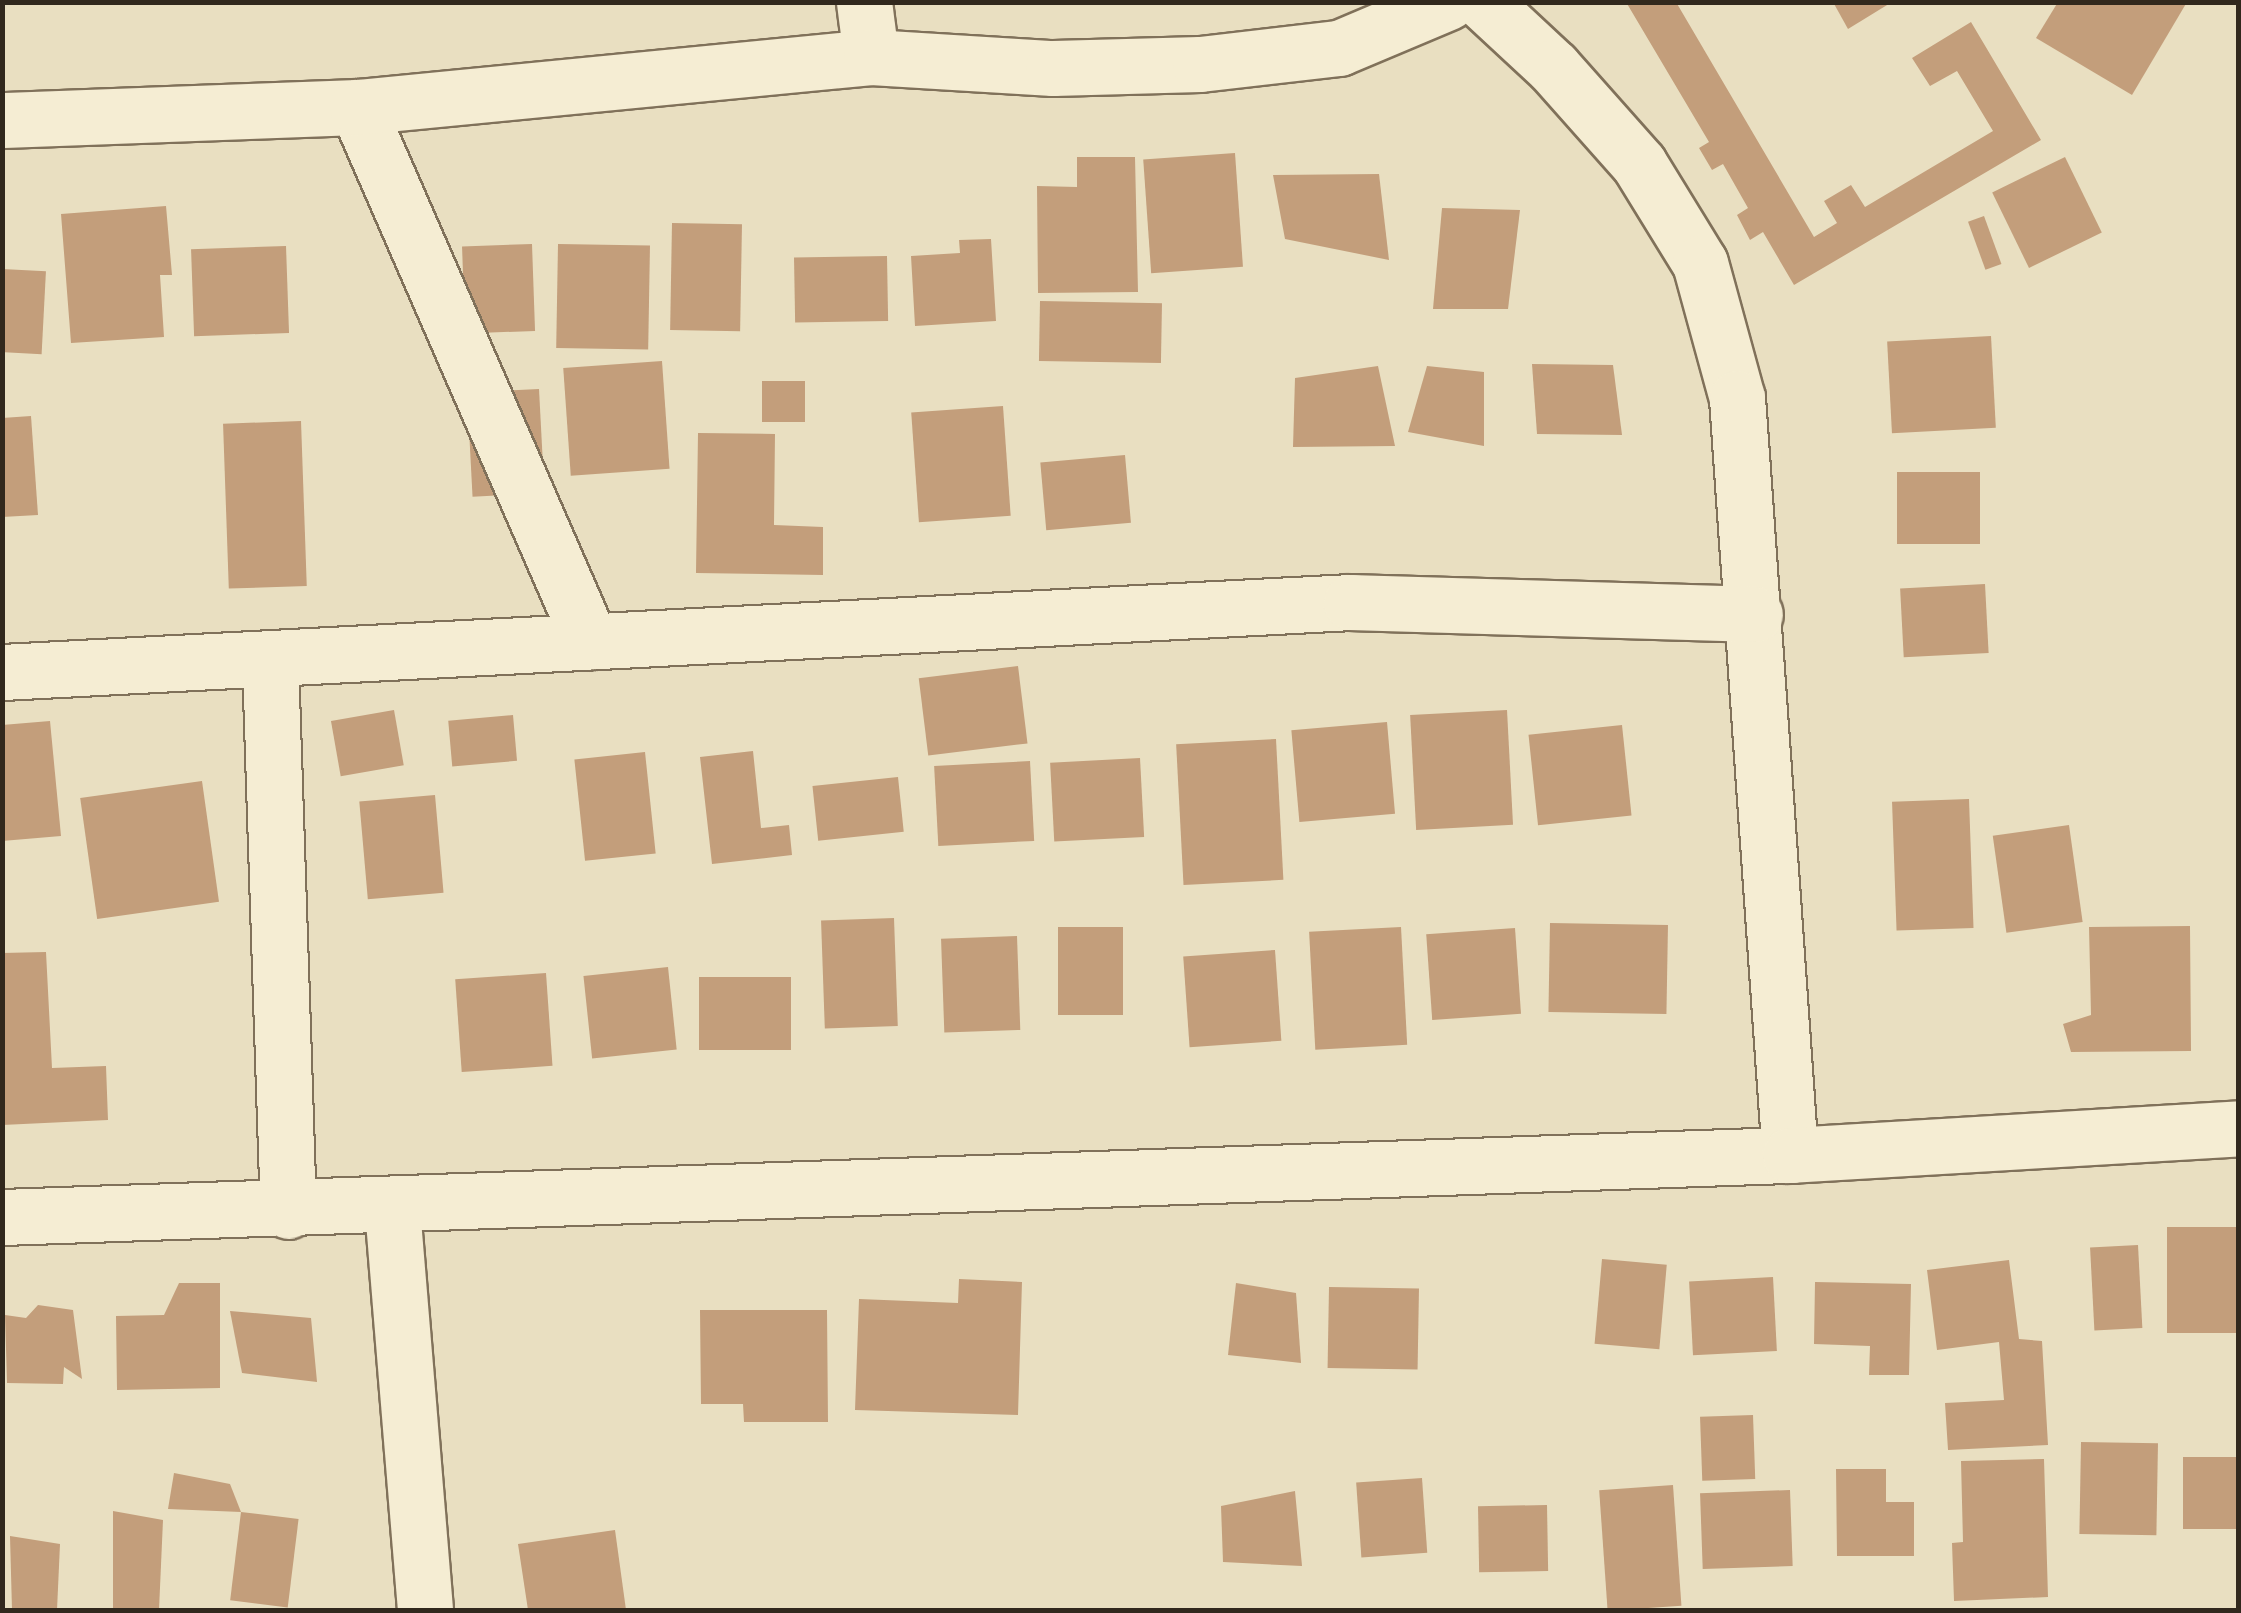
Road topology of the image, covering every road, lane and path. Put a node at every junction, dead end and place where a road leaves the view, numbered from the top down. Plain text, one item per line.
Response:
1 (864, 2) edge
2 (1448, 2) edge
3 (1483, 2) edge
4 (871, 57) junction
5 (357, 107) junction
6 (2, 120) edge
7 (1755, 614) junction
8 (590, 641) junction
9 (270, 663) junction
10 (2, 672) edge
11 (2238, 1128) edge
12 (1790, 1155) junction
13 (392, 1208) junction
14 (288, 1210) junction
15 (2, 1217) edge
16 (425, 1610) edge

1 - 4 street
2 - 4 street
3 - 7 street
4 - 5 street
5 - 6 street
5 - 8 street
7 - 8 street
7 - 12 street
8 - 9 street
9 - 10 street
9 - 14 street
11 - 12 street
12 - 13 street
13 - 14 street
13 - 16 street
14 - 15 street

